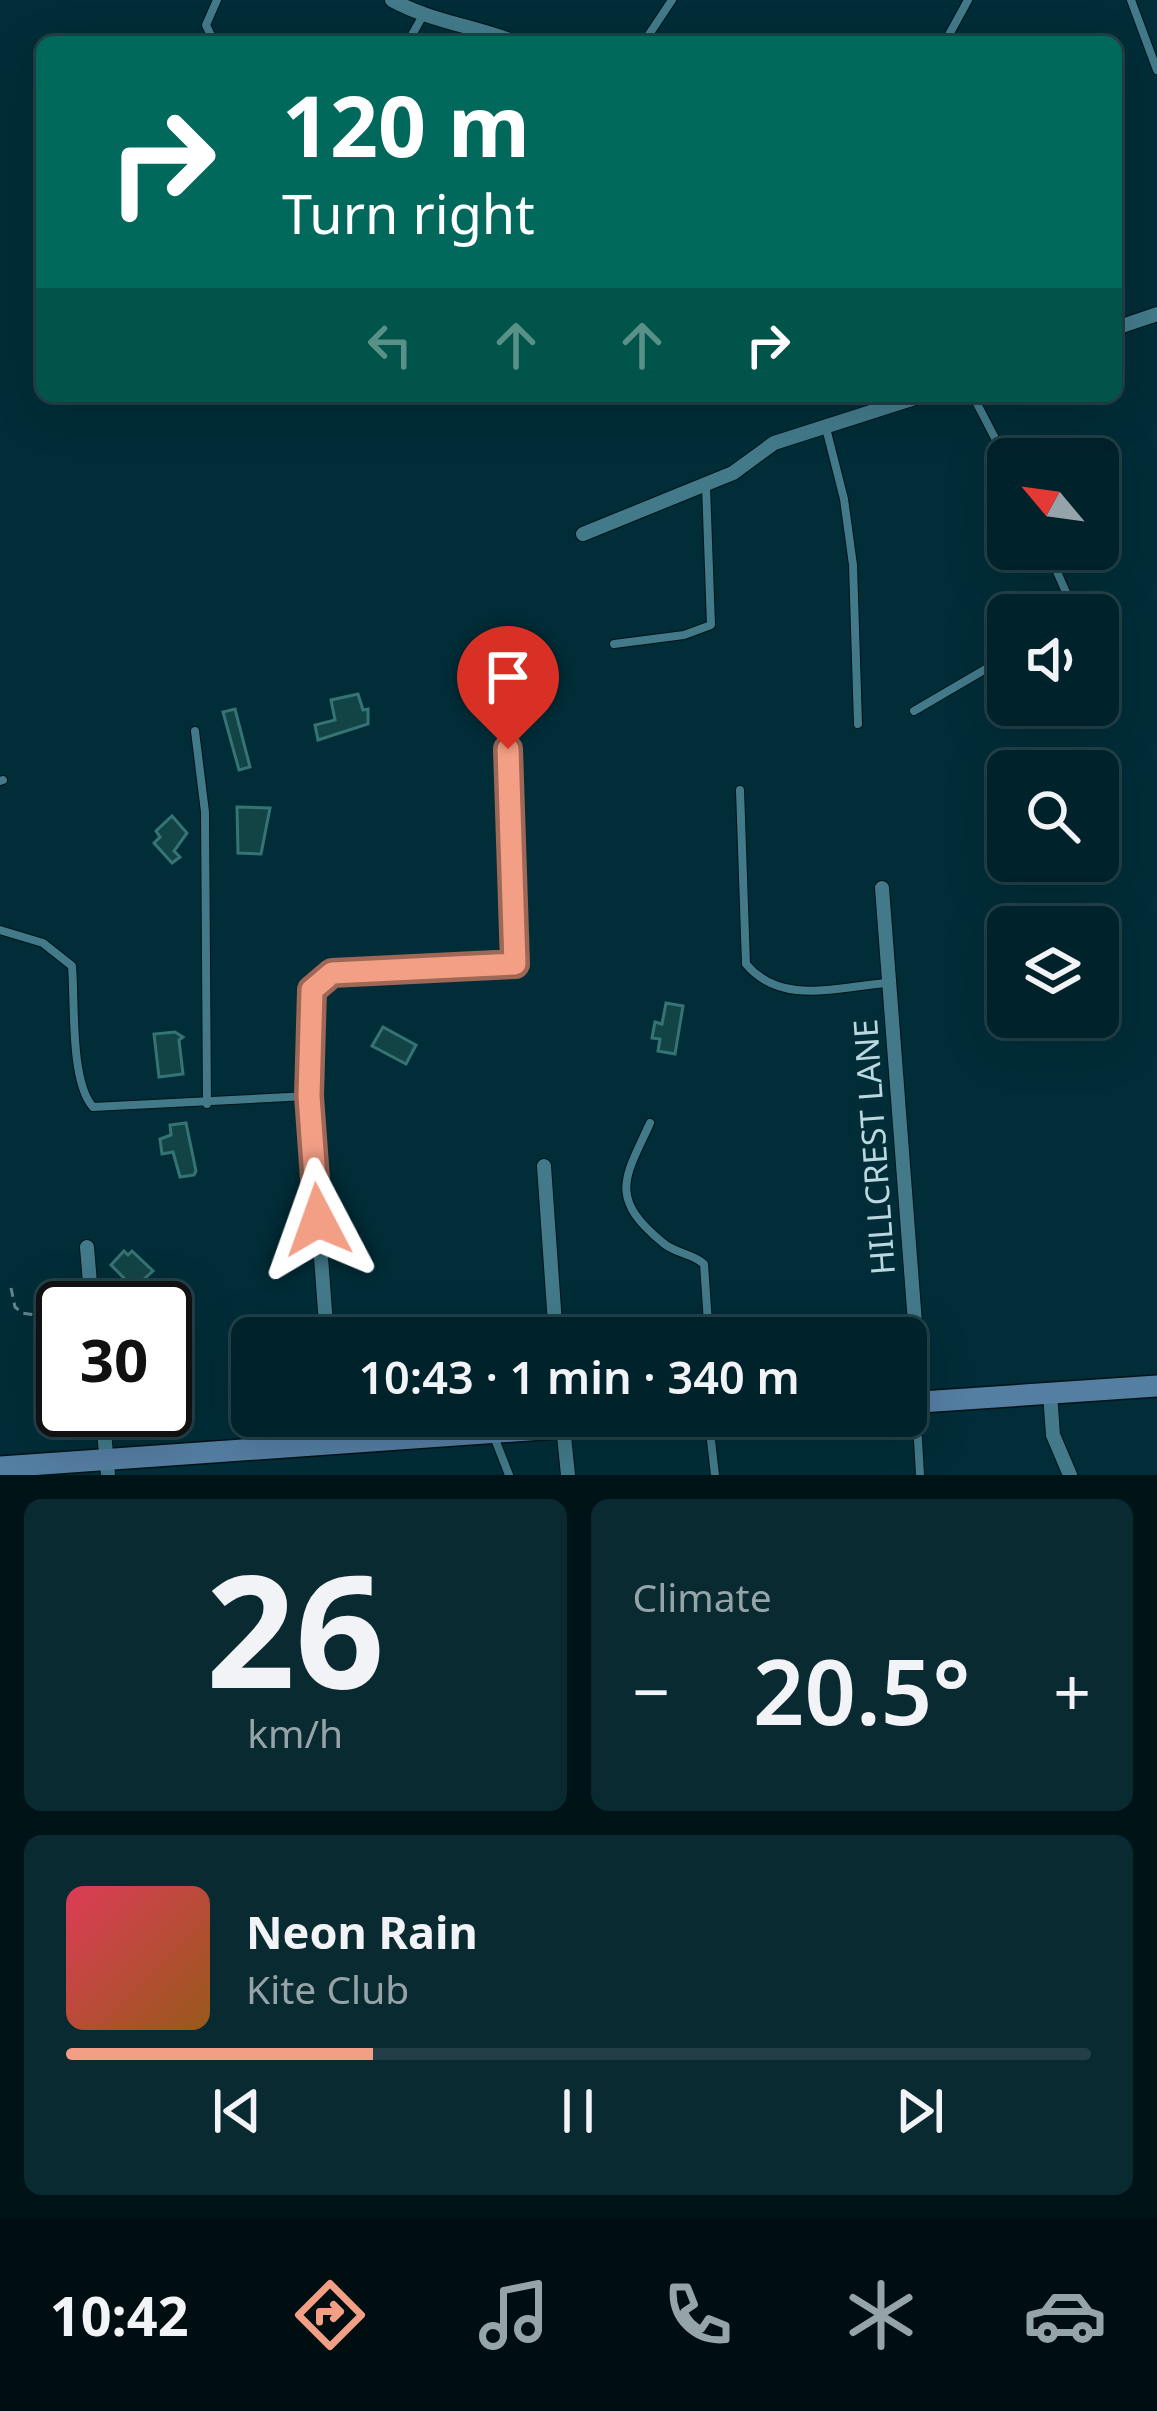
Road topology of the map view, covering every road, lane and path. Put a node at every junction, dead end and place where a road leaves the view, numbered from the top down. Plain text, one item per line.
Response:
1 (217, 0) edge
2 (392, 0) edge
3 (672, 0) edge
4 (968, 0) edge
5 (1131, 0) edge
6 (422, 17) junction
7 (211, 36) edge
8 (411, 36) edge
9 (498, 36) edge
10 (648, 36) edge
11 (948, 36) edge
12 (1157, 70) edge
13 (1157, 314) edge
14 (1122, 326) edge
15 (903, 402) edge
16 (976, 402) edge
17 (826, 428) junction
18 (995, 438) edge
19 (706, 484) junction
20 (583, 534) dead end
21 (614, 644) dead end
22 (987, 668) edge
23 (914, 711) dead end
24 (858, 724) dead end
25 (196, 731) dead end
26 (508, 749) dead end
27 (740, 790) dead end
28 (882, 888) dead end
29 (0, 930) edge
30 (889, 983) junction
31 (312, 990) joint
32 (309, 1096) junction
33 (207, 1104) junction
34 (650, 1124) dead end
35 (544, 1166) dead end
36 (87, 1247) dead end
37 (90, 1281) edge
38 (11, 1288) dead end
39 (36, 1315) edge
40 (325, 1317) edge
41 (555, 1317) edge
42 (708, 1317) edge
43 (909, 1317) edge
44 (1157, 1386) edge
45 (1050, 1393) junction
46 (927, 1401) edge
47 (105, 1437) edge
48 (334, 1437) edge
49 (427, 1437) edge
50 (494, 1437) edge
51 (564, 1437) edge
52 (712, 1437) edge
53 (917, 1437) edge
54 (335, 1444) junction
55 (108, 1467) edge
56 (0, 1468) edge
57 (509, 1475) edge
58 (568, 1475) edge
59 (715, 1475) edge
60 (920, 1475) edge
61 (1070, 1475) edge

1 - 7 lane
2 - 6 street
3 - 10 lane
4 - 11 lane
5 - 12 lane
6 - 8 lane
6 - 9 street
13 - 14 street
15 - 17 street
16 - 18 lane
17 - 19 street
17 - 24 lane
19 - 20 street
19 - 21 lane
22 - 23 lane
25 - 33 lane
26 - 31 lane
27 - 30 lane
28 - 30 street, HILLCREST LANE
29 - 33 lane
30 - 43 street, HILLCREST LANE
31 - 32 street
32 - 33 lane
32 - 40 street
34 - 42 lane
35 - 41 street
36 - 37 street
38 - 39 path
44 - 45 main road
45 - 46 main road
45 - 61 street
47 - 55 street
48 - 54 street
49 - 54 main road
50 - 57 lane
51 - 58 street
52 - 59 lane
53 - 60 lane
54 - 55 main road
55 - 56 main road

